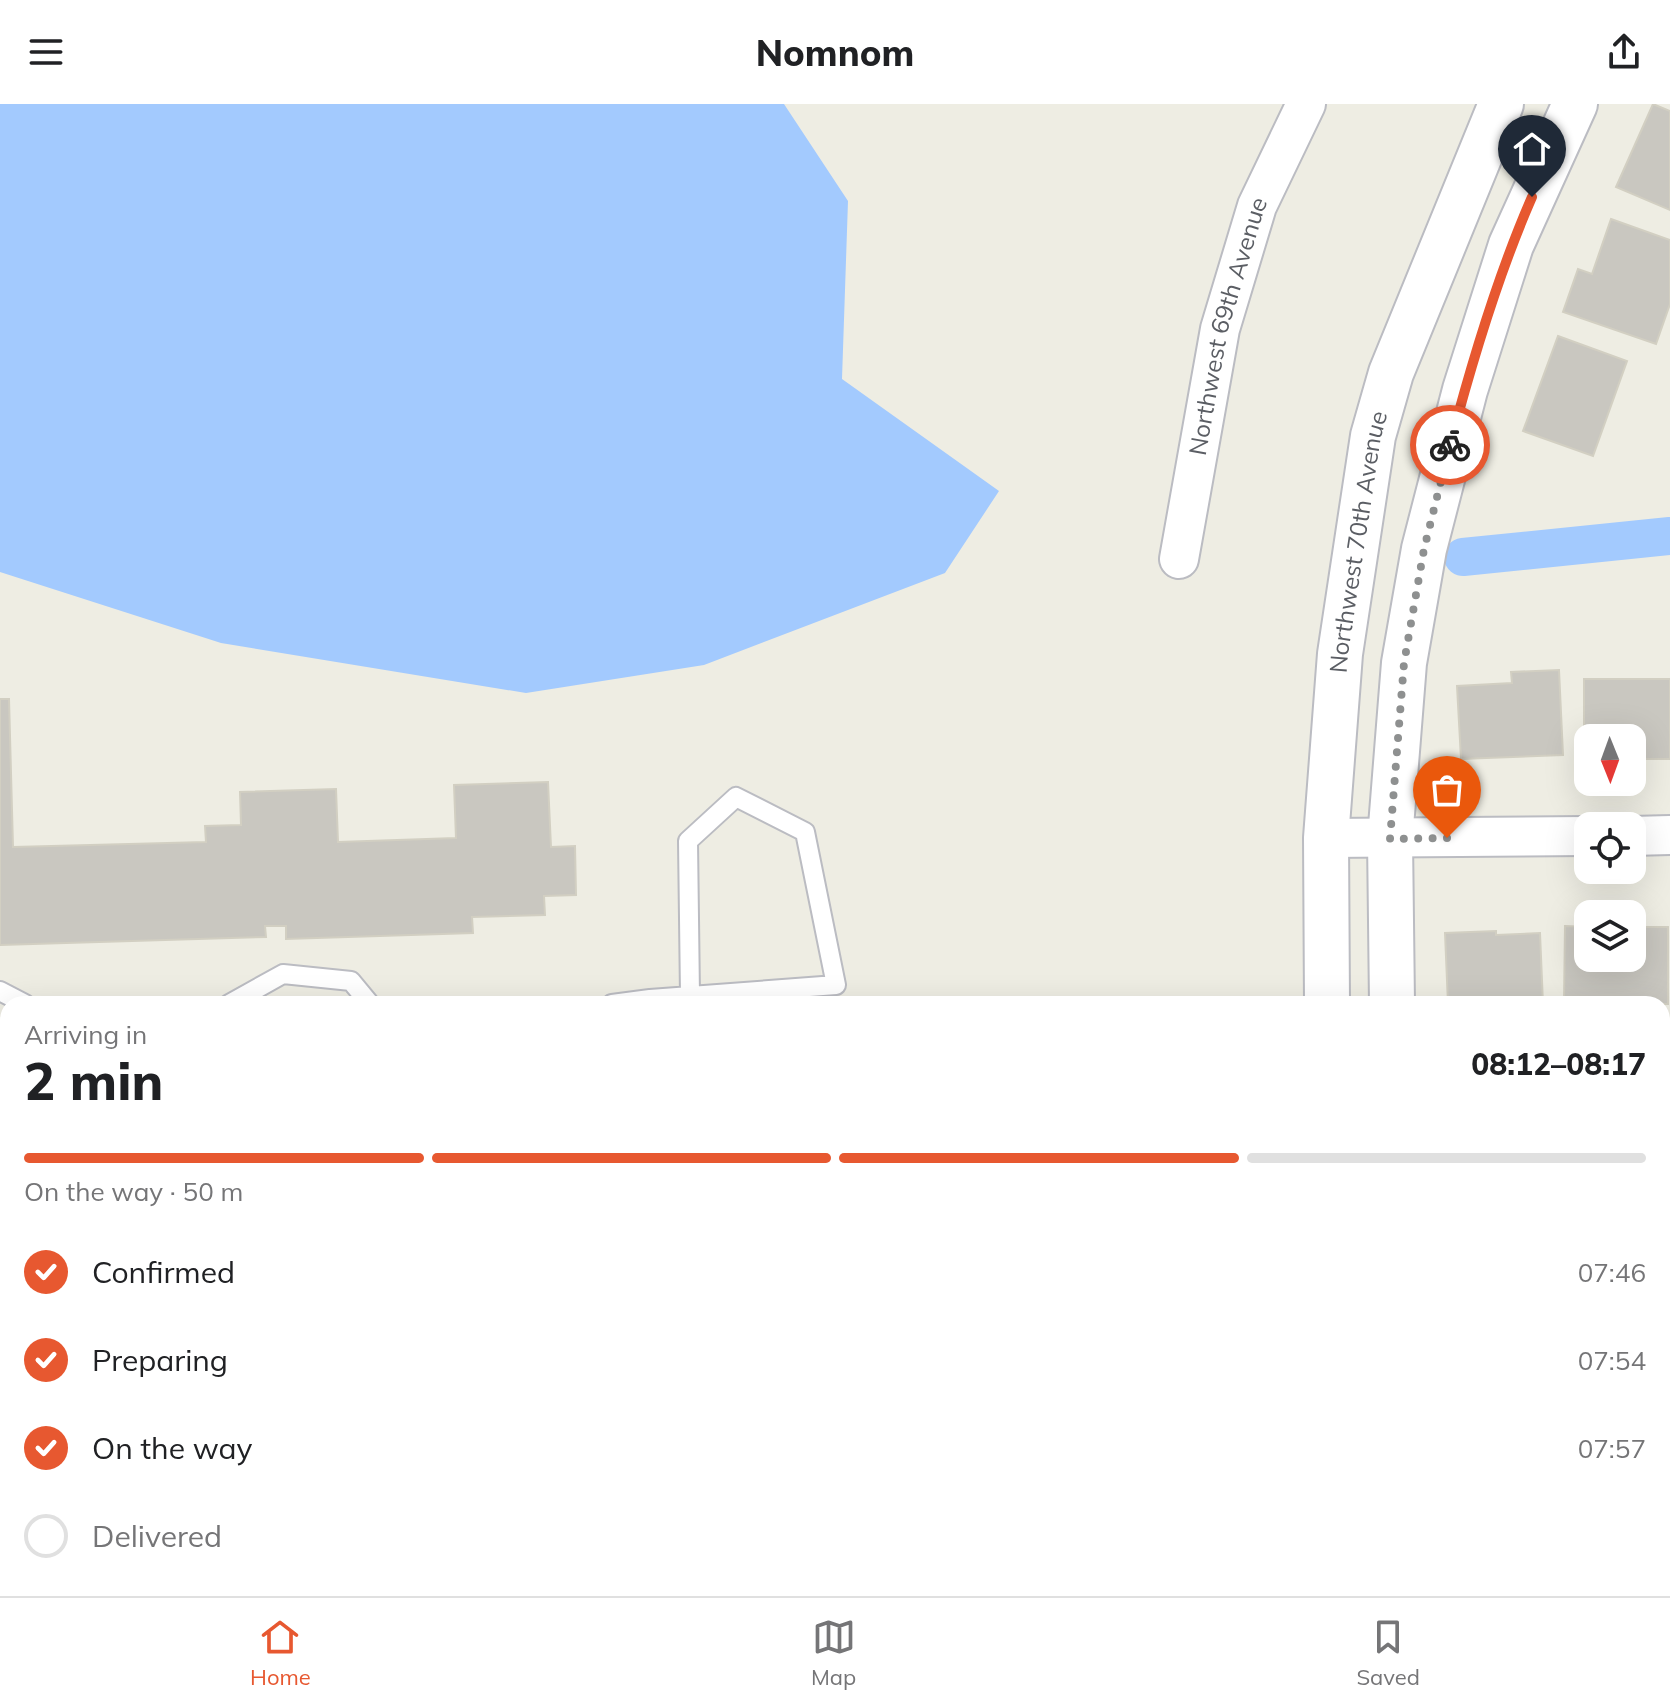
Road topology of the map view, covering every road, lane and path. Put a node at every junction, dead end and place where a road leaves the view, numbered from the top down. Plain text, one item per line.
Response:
1 (1306, 104) edge
2 (1501, 104) edge
3 (1575, 104) edge
4 (1460, 200) junction
5 (1521, 223) junction
6 (1179, 559) dead end
7 (1670, 835) edge
8 (1574, 836) edge
9 (1646, 836) edge
10 (1326, 838) junction
11 (1390, 839) junction
12 (243, 996) edge
13 (363, 996) edge
14 (690, 996) joint
15 (1327, 996) edge
16 (1392, 996) edge

1 - 6 street, Northwest 69th Avenue
2 - 4 street, Northwest 70th Avenue
3 - 5 street
4 - 5 street
4 - 10 street, Northwest 70th Avenue
5 - 11 street
7 - 9 street
8 - 11 street
10 - 11 street
10 - 15 street, Northwest 70th Avenue
11 - 16 street
12 - 13 lane
14 - 14 lane

